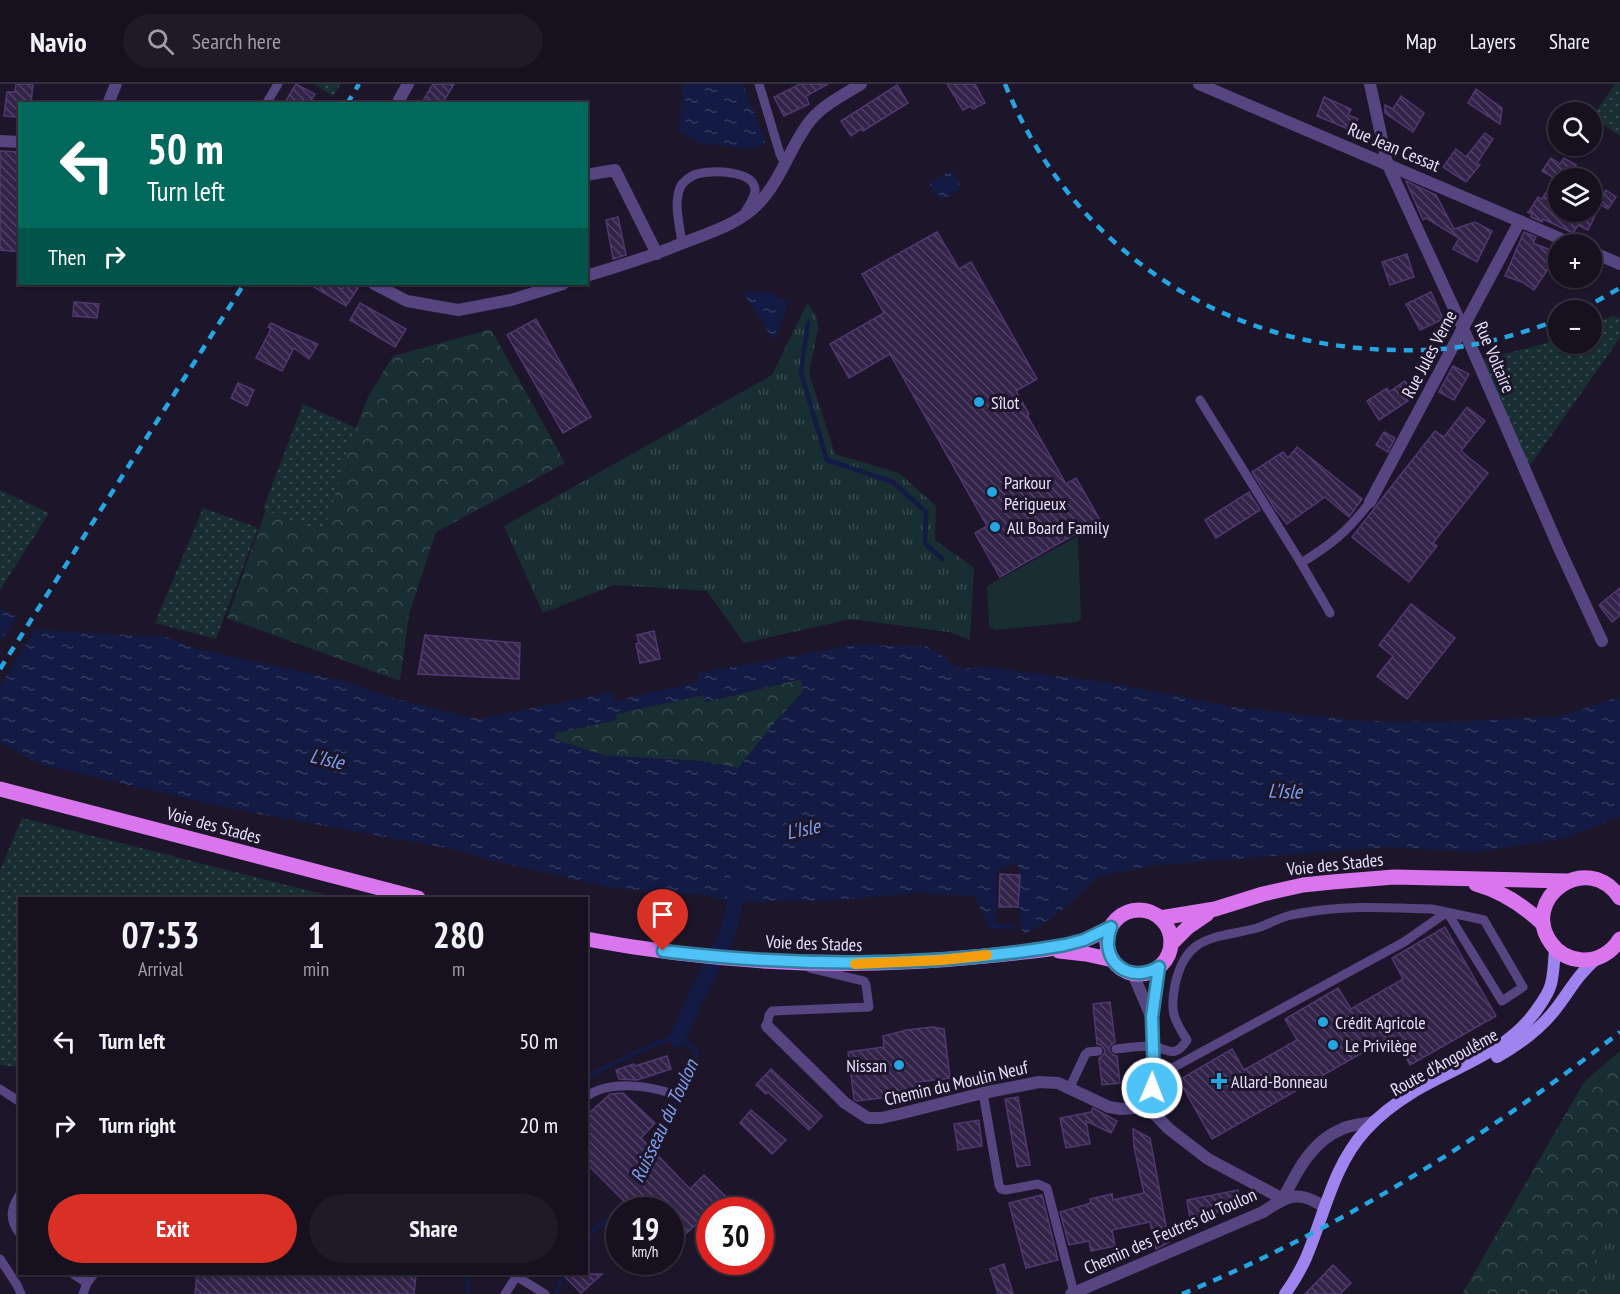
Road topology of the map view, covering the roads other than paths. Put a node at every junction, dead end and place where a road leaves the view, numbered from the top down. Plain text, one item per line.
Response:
1 (116, 84) edge
2 (278, 84) edge
3 (408, 84) edge
4 (759, 84) edge
5 (861, 84) edge
6 (1199, 84) edge
7 (1370, 84) edge
8 (109, 102) edge
9 (267, 102) edge
10 (399, 102) edge
11 (0, 141) edge
12 (18, 142) edge
13 (784, 162) junction
14 (1387, 163) junction
15 (588, 176) edge
16 (743, 216) junction
17 (1520, 221) junction
18 (1550, 234) edge
19 (682, 243) junction
20 (657, 255) junction
21 (1602, 256) edge
22 (1620, 264) edge
23 (588, 275) edge
24 (376, 285) edge
25 (561, 285) edge
26 (1463, 328) junction
27 (1200, 400) dead end
28 (1370, 502) joint
29 (1301, 563) junction
30 (1330, 613) dead end
31 (1602, 641) dead end
32 (0, 789) edge
33 (1461, 880) junction
34 (1567, 881) junction
35 (1614, 886) edge
36 (414, 897) edge
37 (1620, 898) edge
38 (1215, 909) junction
39 (1447, 912) junction
40 (1160, 918) junction
41 (1543, 924) junction
42 (1111, 927) junction
43 (588, 939) edge
44 (1620, 939) edge
45 (1171, 944) junction
46 (1555, 948) junction
47 (1041, 950) junction
48 (1596, 958) junction
49 (1113, 960) junction
50 (782, 962) junction
51 (1159, 967) junction
52 (1133, 974) junction
53 (1152, 1017) junction
54 (767, 1026) joint
55 (1187, 1040) junction
56 (1153, 1045) junction
57 (1116, 1049) dead end
58 (1098, 1051) dead end
59 (1198, 1053) junction
60 (1154, 1078) junction
61 (1071, 1087) junction
62 (0, 1089) edge
63 (983, 1093) junction
64 (675, 1095) dead end
65 (588, 1096) edge
66 (18, 1101) edge
67 (1148, 1107) junction
68 (1374, 1122) junction
69 (1339, 1173) junction
70 (18, 1197) edge
71 (1283, 1199) junction
72 (1323, 1207) junction
73 (18, 1232) edge
74 (0, 1259) edge
75 (75, 1275) edge
76 (93, 1275) edge
77 (517, 1275) edge
78 (87, 1283) junction
79 (1072, 1293) edge
80 (21, 1294) edge
81 (83, 1294) edge
82 (505, 1294) edge
83 (544, 1294) edge
84 (1285, 1294) edge

1 - 8 street
2 - 9 lane
3 - 10 street
4 - 13 lane
5 - 13 street
6 - 14 street, Rue Jean Cessat
7 - 14 street, Rue Voltaire
11 - 12 street
13 - 16 street
14 - 17 street, Rue Jean Cessat
14 - 26 street, Rue Voltaire
15 - 20 street
16 - 19 street
16 - 19 lane
17 - 18 street, Rue Jean Cessat
17 - 26 street, Rue Jules Verne
19 - 20 street
20 - 23 street
21 - 22 street
24 - 25 street
26 - 28 street, Rue Jules Verne
26 - 31 street, Rue Voltaire
27 - 29 lane
28 - 29 lane
29 - 30 lane
32 - 36 main road, Voie des Stades
33 - 34 main road, Voie des Stades
33 - 38 main road, Voie des Stades
33 - 41 main road, Voie des Stades
34 - 35 main road, Voie des Stades
34 - 41 main road
35 - 37 main road
38 - 40 main road, Voie des Stades
38 - 45 main road, Voie des Stades
39 - 39 lane
39 - 55 lane
39 - 59 lane
40 - 42 main road
40 - 45 main road
41 - 46 main road
42 - 47 main road, Voie des Stades
42 - 49 main road
43 - 50 main road, Voie des Stades
44 - 48 main road
45 - 51 main road
46 - 48 main road
46 - 68 main road, Route d'Angoulême
47 - 49 main road, Voie des Stades
47 - 50 main road, Voie des Stades
48 - 69 main road, Route d'Angoulême
49 - 52 main road
50 - 54 lane
51 - 52 main road
51 - 53 street
52 - 53 street
53 - 56 street
54 - 63 street, Chemin du Moulin Neuf
55 - 56 lane
55 - 59 lane
56 - 57 lane
56 - 60 street
58 - 61 lane
59 - 60 lane
60 - 67 street
61 - 63 street, Chemin du Moulin Neuf
61 - 67 street, Chemin du Moulin Neuf
62 - 66 lane
63 - 79 lane
64 - 65 lane
67 - 71 street
68 - 69 main road, Route d'Angoulême
68 - 71 street
69 - 72 main road
70 - 73 lane
71 - 72 street
71 - 79 street, Chemin des Feutres du Toulon
72 - 84 main road
74 - 80 lane
75 - 78 lane
76 - 78 lane
77 - 82 lane
77 - 83 lane
78 - 81 lane

